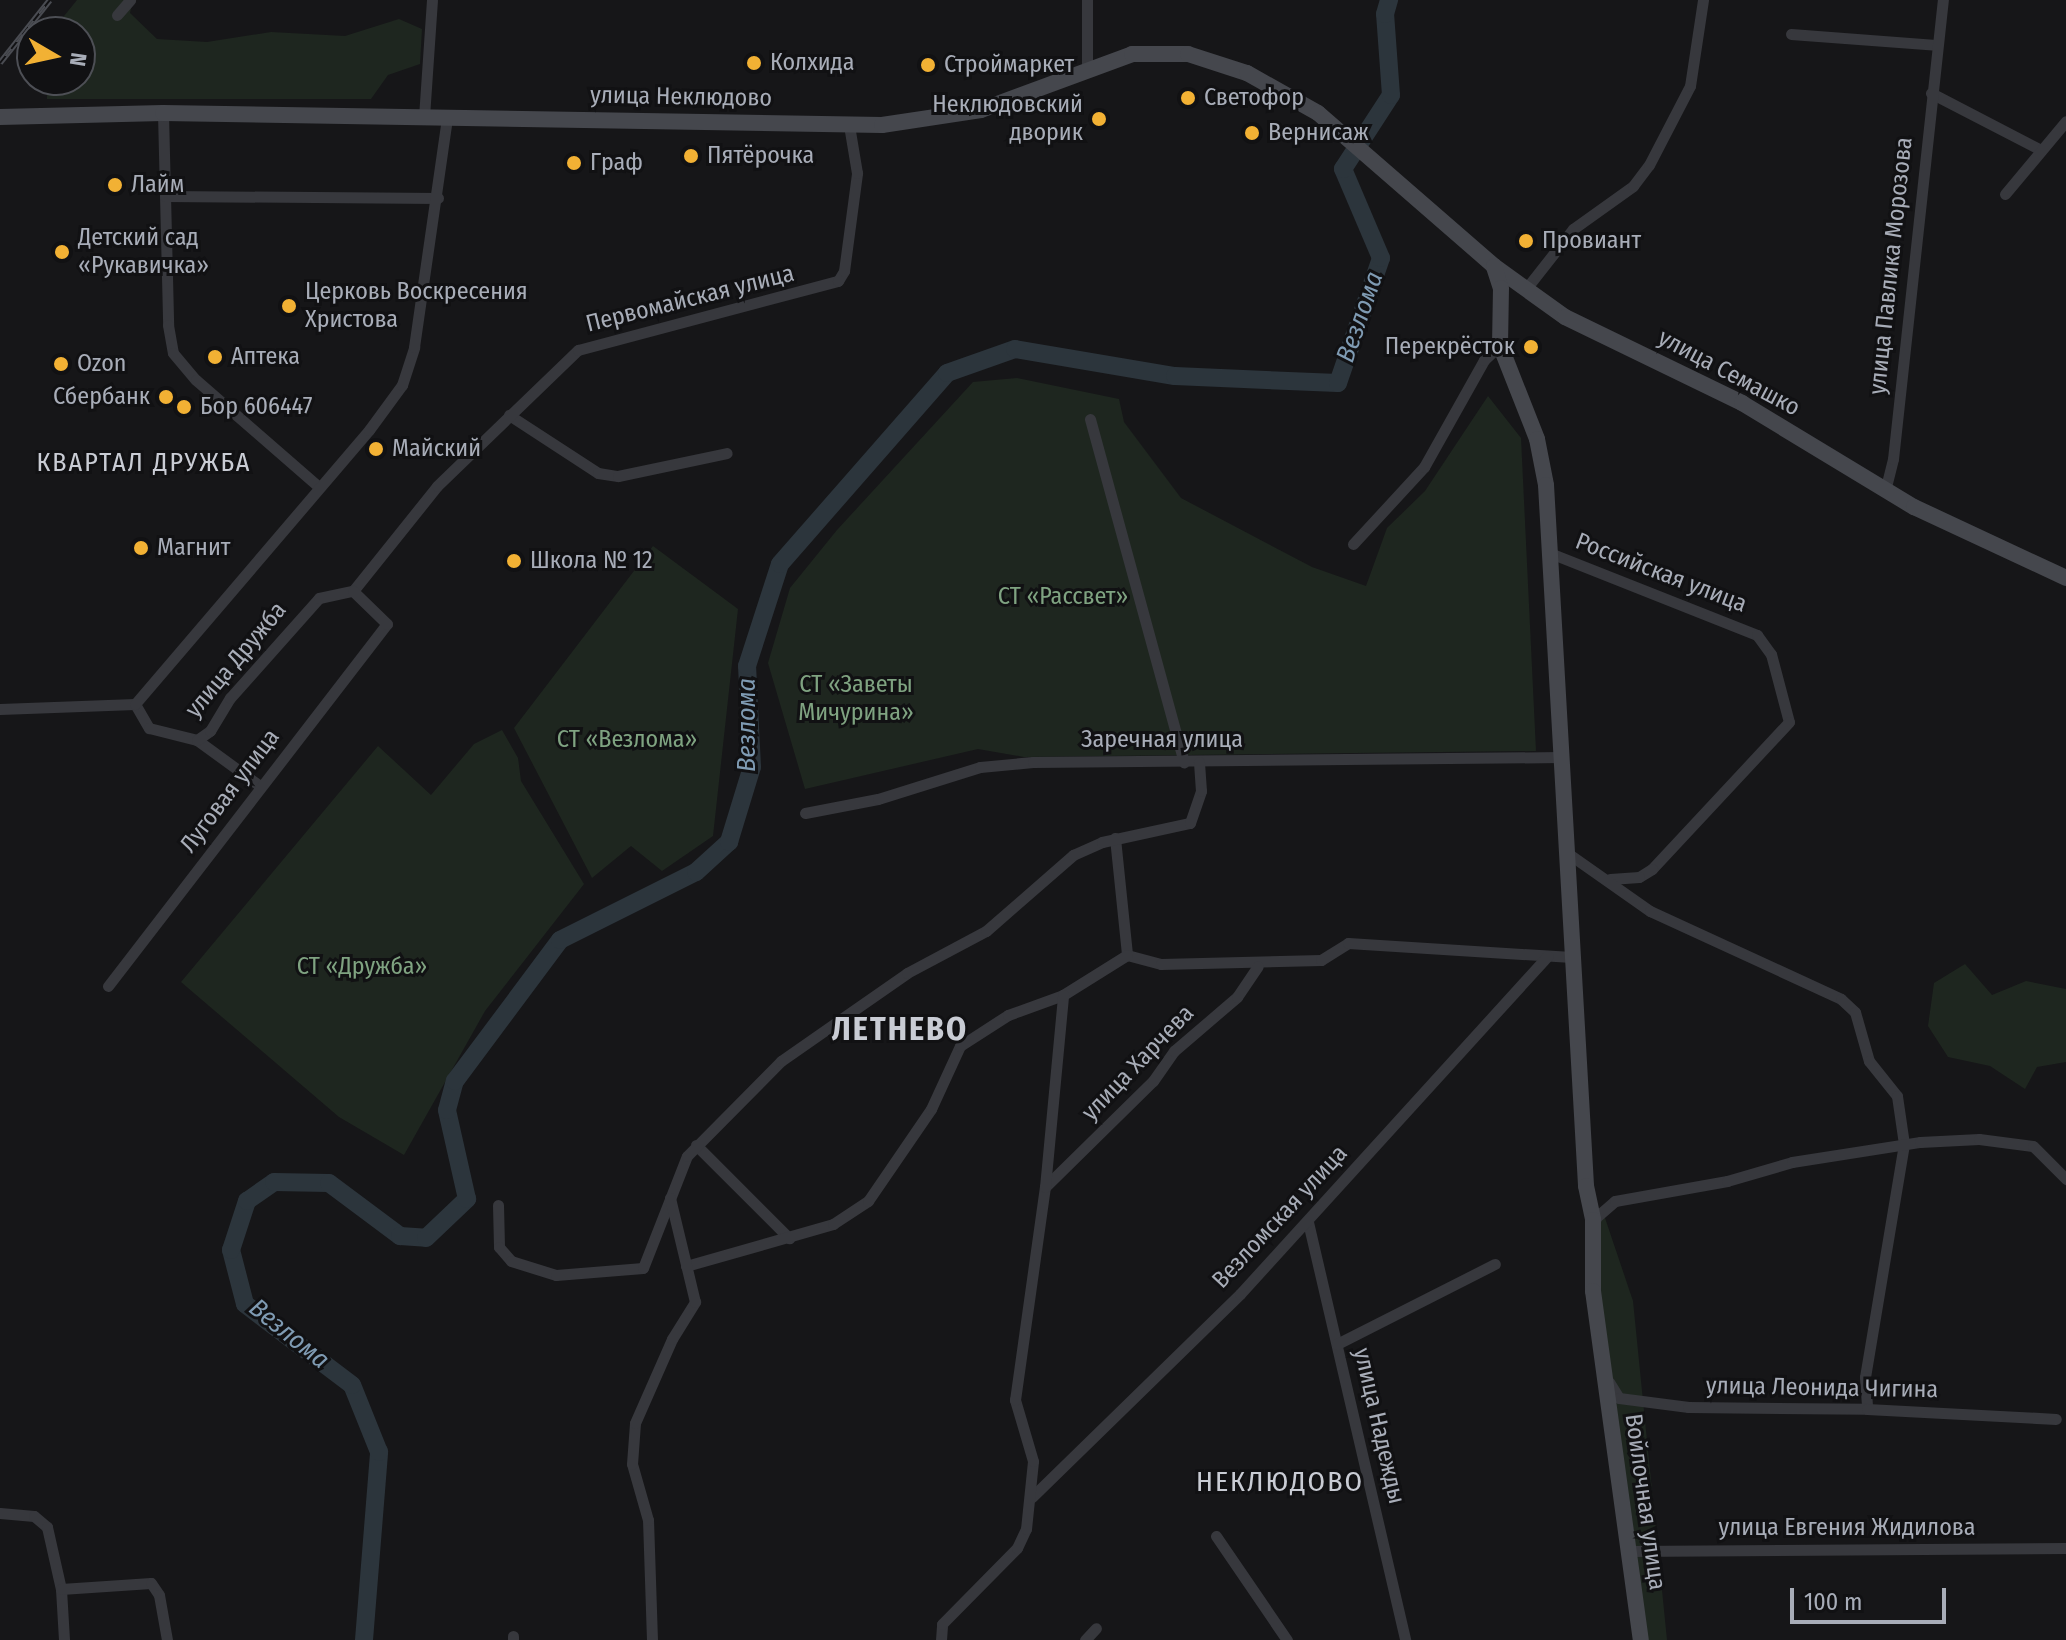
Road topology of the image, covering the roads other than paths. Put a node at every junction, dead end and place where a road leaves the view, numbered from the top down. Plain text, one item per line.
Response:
1 (130, 0) edge
2 (432, 0) edge
3 (1087, 0) edge
4 (1703, 0) edge
5 (1943, 0) edge
6 (117, 15) dead end
7 (1791, 34) dead end
8 (1936, 45) junction
9 (1087, 68) junction
10 (1931, 93) junction
11 (163, 113) junction
12 (0, 117) edge
13 (424, 117) junction
14 (447, 117) junction
15 (2066, 121) edge
16 (849, 125) junction
17 (0, 128) edge
18 (2039, 149) junction
19 (1393, 174) joint
20 (2005, 194) dead end
21 (165, 196) junction
22 (438, 198) junction
23 (1494, 266) junction
24 (1525, 290) junction
25 (1500, 299) junction
26 (1500, 345) junction
27 (509, 415) junction
28 (1090, 419) dead end
29 (727, 453) dead end
30 (318, 486) junction
31 (1885, 491) junction
32 (1353, 544) dead end
33 (1550, 553) junction
34 (2066, 578) edge
35 (353, 591) junction
36 (135, 704) junction
37 (0, 709) edge
38 (197, 740) junction
39 (1561, 757) junction
40 (1184, 762) junction
41 (1199, 762) junction
42 (260, 786) junction
43 (805, 813) dead end
44 (1115, 838) junction
45 (1566, 852) junction
46 (1610, 879) junction
47 (1127, 955) junction
48 (1548, 956) junction
49 (1572, 957) junction
50 (1258, 966) junction
51 (108, 986) dead end
52 (1063, 995) junction
53 (1904, 1144) junction
54 (696, 1145) junction
55 (2066, 1179) edge
56 (1045, 1187) junction
57 (670, 1198) junction
58 (498, 1205) dead end
59 (1593, 1220) junction
60 (1308, 1222) junction
61 (789, 1238) junction
62 (654, 1242) junction
63 (682, 1250) junction
64 (1495, 1264) dead end
65 (686, 1266) junction
66 (1337, 1344) junction
67 (1602, 1372) junction
68 (1867, 1409) junction
69 (2056, 1419) dead end
70 (1032, 1497) junction
71 (0, 1513) edge
72 (1216, 1536) dead end
73 (2066, 1548) edge
74 (1628, 1551) junction
75 (61, 1589) junction
76 (1096, 1628) dead end
77 (64, 1640) edge
78 (167, 1640) edge
79 (652, 1640) edge
80 (941, 1640) edge
81 (1085, 1640) edge
82 (1287, 1640) edge
83 (1405, 1640) edge
84 (1641, 1640) edge

1 - 6 street
2 - 13 street
3 - 9 street
4 - 24 street
5 - 8 street, улица Павлика Морозова
7 - 8 street
8 - 10 street, улица Павлика Морозова
9 - 16 main road, улица Неклюдово
9 - 19 main road, улица Неклюдово
10 - 18 street
10 - 31 street, улица Павлика Морозова
11 - 12 main road, улица Неклюдово
11 - 13 main road, улица Неклюдово
11 - 21 street
12 - 17 main road
13 - 14 main road, улица Неклюдово
14 - 16 main road, улица Неклюдово
14 - 22 street
15 - 18 street
16 - 27 street, Первомайская улица
18 - 20 street
19 - 23 main road, улица Семашко
21 - 22 street
21 - 30 street
22 - 30 street
23 - 24 main road, улица Семашко
23 - 25 main road
24 - 25 main road
24 - 31 main road, улица Семашко
25 - 26 main road
26 - 32 street
26 - 33 main road, Войлочная улица
27 - 29 street
27 - 35 street, Первомайская улица
28 - 40 street
30 - 36 street
31 - 34 main road, улица Семашко
33 - 39 main road, Войлочная улица
33 - 46 street, Российская улица
35 - 38 street, улица Дружба
35 - 42 street, Луговая улица
36 - 37 street
36 - 38 street
38 - 42 street
39 - 41 street, Заречная улица
39 - 45 main road, Войлочная улица
40 - 41 street, Заречная улица
40 - 43 street, Заречная улица
41 - 44 street
42 - 51 street, Луговая улица
44 - 47 street
44 - 54 street
45 - 46 street
45 - 49 main road, Войлочная улица
46 - 53 street
47 - 50 street
47 - 52 street
48 - 49 street
48 - 50 street
48 - 60 street, Везломская улица
49 - 59 main road, Войлочная улица
50 - 56 street, улица Харчева
52 - 56 street
52 - 61 street
53 - 55 street
53 - 59 street
53 - 68 street
54 - 57 street
54 - 61 street
56 - 70 street
57 - 62 street
57 - 63 street
58 - 62 street
59 - 67 main road, Войлочная улица
60 - 66 street, улица Надежды
60 - 70 street, Везломская улица
61 - 65 street
62 - 63 street
63 - 65 street
64 - 66 street
65 - 79 street
66 - 83 street, улица Надежды
67 - 68 street, улица Леонида Чигина
67 - 74 main road, Войлочная улица
68 - 69 street, улица Леонида Чигина
70 - 80 street
71 - 75 street
72 - 82 street
73 - 74 street, улица Евгения Жидилова
74 - 84 main road, Войлочная улица
75 - 77 street
75 - 78 street
76 - 81 street

